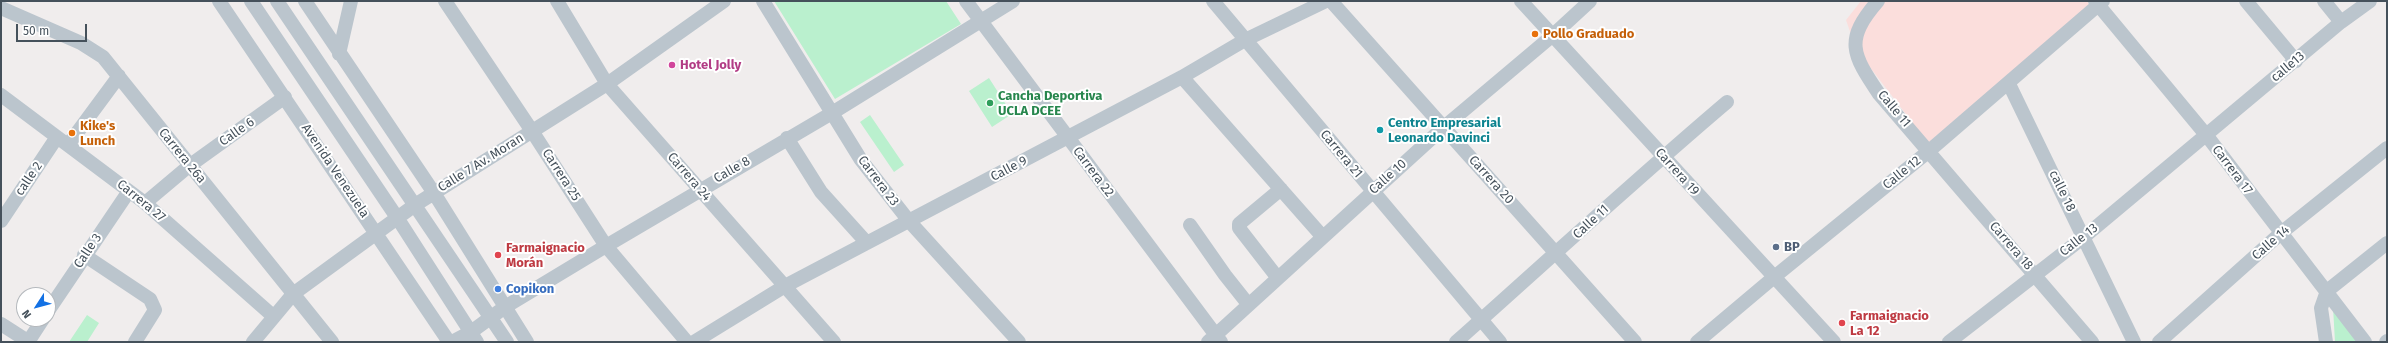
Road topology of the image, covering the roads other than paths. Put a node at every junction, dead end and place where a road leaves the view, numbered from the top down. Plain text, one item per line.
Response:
1 (219, 1) edge
2 (251, 1) edge
3 (277, 1) edge
4 (305, 1) edge
5 (351, 1) edge
6 (445, 1) edge
7 (557, 1) edge
8 (724, 1) edge
9 (763, 1) edge
10 (966, 1) edge
11 (1013, 1) edge
12 (1213, 1) edge
13 (1326, 1) edge
14 (1331, 1) edge
15 (1520, 1) edge
16 (1590, 1) edge
17 (1878, 1) edge
18 (2246, 1) edge
19 (2324, 1) edge
20 (2370, 1) edge
21 (2099, 2) edge
22 (1, 8) edge
23 (979, 22) junction
24 (2341, 22) junction
25 (1552, 36) junction
26 (1245, 40) junction
27 (339, 54) junction
28 (2296, 61) junction
29 (119, 76) junction
30 (1182, 77) junction
31 (607, 84) junction
32 (2009, 84) junction
33 (1, 95) edge
34 (285, 97) junction
35 (1727, 102) dead end
36 (832, 112) junction
37 (1444, 127) junction
38 (532, 131) junction
39 (2207, 136) junction
40 (787, 138) junction
41 (1068, 138) junction
42 (62, 141) junction
43 (1929, 151) junction
44 (2386, 151) edge
45 (1663, 156) junction
46 (189, 166) junction
47 (700, 189) junction
48 (1281, 189) junction
49 (129, 191) junction
50 (1372, 191) junction
51 (434, 193) junction
52 (145, 202) junction
53 (415, 205) junction
54 (398, 219) junction
55 (1, 221) edge
56 (909, 221) junction
57 (1190, 226) dead end
58 (377, 233) junction
59 (2281, 233) junction
60 (1322, 236) junction
61 (2084, 237) junction
62 (867, 243) junction
63 (2387, 243) edge
64 (606, 246) junction
65 (1557, 254) junction
66 (84, 255) junction
67 (2035, 273) junction
68 (1277, 277) junction
69 (1773, 278) junction
70 (785, 286) junction
71 (2327, 291) junction
72 (293, 294) junction
73 (56, 299) edge
74 (1248, 304) junction
75 (505, 307) junction
76 (273, 316) junction
77 (490, 318) junction
78 (1481, 320) junction
79 (1, 324) edge
80 (38, 327) edge
81 (474, 337) edge
82 (1215, 340) edge
83 (28, 342) edge
84 (135, 342) edge
85 (253, 342) edge
86 (332, 342) edge
87 (449, 342) edge
88 (452, 342) edge
89 (507, 342) edge
90 (527, 342) edge
91 (687, 342) edge
92 (694, 342) edge
93 (834, 342) edge
94 (1019, 342) edge
95 (1456, 342) edge
96 (1500, 342) edge
97 (1635, 342) edge
98 (1697, 342) edge
99 (1834, 342) edge
100 (1949, 342) edge
101 (2092, 342) edge
102 (2134, 342) edge
103 (2159, 342) edge
104 (2326, 342) edge
105 (2365, 342) edge

1 - 34 street, Avenida Venezuela
2 - 54 street, Avenida Venezuela
3 - 53 street
4 - 27 street
5 - 27 street
6 - 38 street, Carrera 25
7 - 31 street, Carrera 24
8 - 31 street, Calle 7 Av. Moran
9 - 36 street, Carrera 23
10 - 23 street, Carrera 22
11 - 23 street, Calle 8
12 - 26 street, Carrera 21
13 - 26 street, Calle 9
14 - 37 street, Carrera 20
15 - 25 street, Carrera 19
16 - 25 street, Calle 10
17 - 43 street, Calle 11
18 - 28 street
19 - 24 street
20 - 24 street, calle13
21 - 32 street, Calle 12
21 - 39 street, Carrera 17
22 - 29 street, Carrera 26a
23 - 36 street, Calle 8
23 - 41 street, Carrera 22
24 - 28 street, calle13
25 - 37 street, Calle 10
25 - 45 street, Carrera 19
26 - 30 street, Calle 9
26 - 50 street, Carrera 21
27 - 51 street
28 - 39 street, calle13
29 - 42 street, calle 2
29 - 46 street, Carrera 26a
30 - 41 street, Calle 9
30 - 48 street
31 - 38 street, Calle 7 Av. Moran
31 - 47 street, Carrera 24
32 - 43 street, Calle 12
32 - 61 street, calle 18
33 - 42 street, Carrera 27
34 - 46 street, Calle 6
34 - 58 street, Avenida Venezuela
35 - 45 street, Calle 11
36 - 40 street, Calle 8
36 - 56 street, Carrera 23
37 - 50 street, Calle 10
37 - 65 street, Carrera 20
38 - 51 street, Calle 7 Av. Moran
38 - 64 street, Carrera 25
39 - 59 street, Carrera 17
39 - 61 street, Calle 13
40 - 47 street, Calle 8
40 - 62 street
41 - 56 street, Calle 9
41 - 82 street, Carrera 22
42 - 49 street, Carrera 27
42 - 55 street, calle 2
43 - 67 street, Carrera 18
43 - 69 street, Calle 12
44 - 59 street, Calle 14
45 - 65 street, Calle 11
45 - 69 street, Carrera 19
46 - 52 street, Calle 6
46 - 72 street, Carrera 26a
47 - 64 street, Calle 8
47 - 70 street, Carrera 24
48 - 60 street
48 - 68 street
49 - 52 street, Carrera 27
49 - 66 street, Calle 3
50 - 60 street, Calle 10
50 - 78 street, Carrera 21
51 - 53 street, Calle 7 Av. Moran
51 - 75 street
52 - 76 street, Carrera 27
53 - 54 street, Calle 7 Av. Moran
53 - 77 street
54 - 58 street, Calle 7 Av. Moran
54 - 81 street, Avenida Venezuela
56 - 62 street, Calle 9
56 - 94 street, Carrera 23
57 - 74 street
58 - 72 street, Calle 7 Av. Moran
58 - 87 street, Avenida Venezuela
59 - 71 street, Carrera 17
59 - 103 street, Calle 14
60 - 68 street, Calle 10
61 - 67 street, Calle 13
61 - 102 street, calle 18
62 - 70 street, Calle 9
63 - 71 street
64 - 75 street, Calle 8
64 - 91 street, Carrera 25
65 - 78 street, Calle 11
65 - 97 street, Carrera 20
66 - 73 street, Calle 3
66 - 84 street
67 - 100 street, Calle 13
67 - 101 street, Carrera 18
68 - 74 street, Calle 10
69 - 98 street, Calle 12
69 - 99 street, Carrera 19
70 - 92 street, Calle 9
70 - 93 street, Carrera 24
71 - 104 street
71 - 105 street, Carrera 17
72 - 76 street, Calle 7 Av. Moran
72 - 86 street, Carrera 26a
74 - 82 street, Calle 10
75 - 77 street, Calle 8
75 - 90 street
76 - 85 street, Calle 7 Av. Moran
77 - 81 street, Calle 8
77 - 89 street
78 - 95 street, Calle 11
78 - 96 street, Carrera 21
79 - 83 street
80 - 83 street
81 - 88 street, Calle 8

